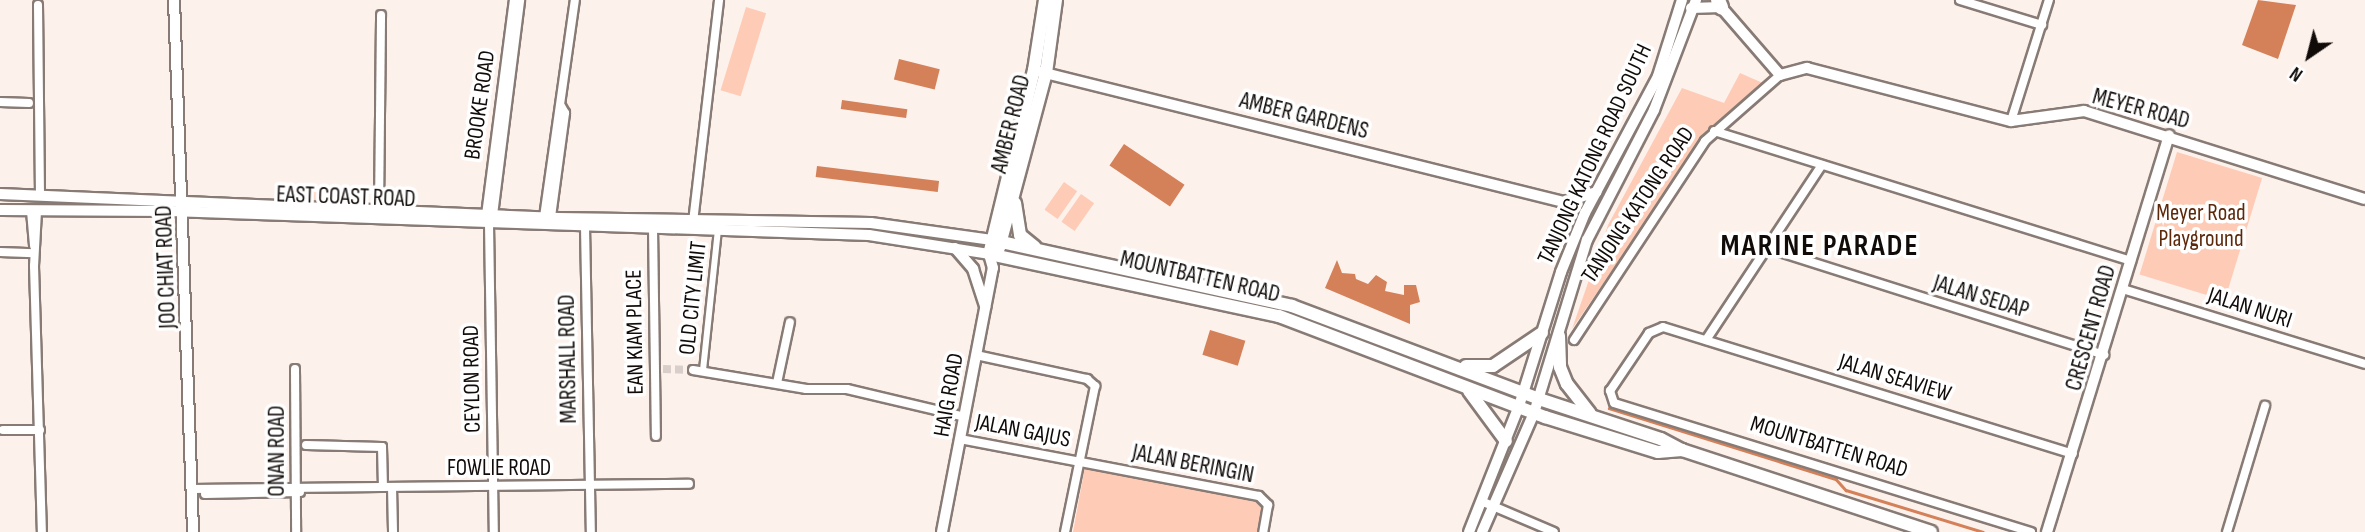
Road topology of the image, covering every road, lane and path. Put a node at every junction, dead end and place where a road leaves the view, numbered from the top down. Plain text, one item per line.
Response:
1 (174, 0) edge
2 (514, 0) edge
3 (520, 0) edge
4 (576, 0) edge
5 (719, 0) edge
6 (1045, 0) edge
7 (1055, 0) edge
8 (1959, 0) edge
9 (2049, 0) edge
10 (1686, 2) edge
11 (1719, 4) edge
12 (38, 5) dead end
13 (381, 15) dead end
14 (2042, 25) junction
15 (1040, 72) junction
16 (1780, 75) junction
17 (0, 102) edge
18 (29, 103) dead end
19 (2011, 121) junction
20 (1714, 131) junction
21 (2169, 135) junction
22 (1822, 165) junction
23 (1598, 192) junction
24 (0, 194) edge
25 (40, 196) junction
26 (1014, 198) junction
27 (183, 199) junction
28 (2365, 199) edge
29 (1564, 202) junction
30 (0, 210) edge
31 (34, 211) junction
32 (379, 211) junction
33 (184, 212) junction
34 (548, 217) junction
35 (489, 218) junction
36 (691, 225) junction
37 (1580, 226) junction
38 (585, 227) junction
39 (653, 228) junction
40 (718, 230) junction
41 (955, 248) junction
42 (1767, 248) junction
43 (34, 249) junction
44 (994, 251) junction
45 (0, 252) edge
46 (1041, 252) junction
47 (2131, 261) junction
48 (2123, 289) junction
49 (985, 307) junction
50 (790, 322) dead end
51 (1542, 333) junction
52 (1559, 336) junction
53 (1574, 340) dead end
54 (1706, 340) junction
55 (976, 355) junction
56 (2104, 355) junction
57 (2365, 365) edge
58 (1455, 366) junction
59 (295, 369) dead end
60 (698, 370) joint
61 (777, 383) junction
62 (1459, 383) junction
63 (1524, 393) junction
64 (1539, 399) junction
65 (1614, 403) joint
66 (2265, 406) dead end
67 (1519, 407) junction
68 (1534, 413) junction
69 (965, 417) junction
70 (1598, 419) junction
71 (3, 430) dead end
72 (40, 430) junction
73 (656, 436) dead end
74 (960, 439) junction
75 (1506, 441) junction
76 (306, 446) dead end
77 (1682, 450) junction
78 (2073, 454) junction
79 (1079, 462) junction
80 (689, 484) dead end
81 (388, 487) junction
82 (495, 488) junction
83 (591, 488) junction
84 (296, 490) junction
85 (192, 491) junction
86 (1481, 501) junction
87 (1494, 506) junction
88 (42, 532) edge
89 (193, 532) edge
90 (296, 532) edge
91 (393, 532) edge
92 (494, 532) edge
93 (591, 532) edge
94 (943, 532) edge
95 (1065, 532) edge
96 (1262, 532) edge
97 (1469, 532) edge
98 (1482, 532) edge
99 (1554, 532) edge
100 (1931, 532) edge
101 (2031, 532) edge
102 (2047, 532) edge
103 (2227, 532) edge

1 - 27 street, JOO CHIAT ROAD
2 - 35 street, BROOKE ROAD
3 - 35 street, BROOKE ROAD
4 - 34 street
5 - 36 street
6 - 15 main road, AMBER ROAD
7 - 15 main road, AMBER ROAD
8 - 14 street
9 - 14 street
10 - 11 street
10 - 23 main road, TANJONG KATONG ROAD SOUTH
10 - 52 main road, TANJONG KATONG ROAD SOUTH
11 - 16 street
12 - 25 street
13 - 32 street, EAST COAST ROAD
14 - 19 street
15 - 26 main road, AMBER ROAD
15 - 29 street, AMBER GARDENS
15 - 44 main road, AMBER ROAD
16 - 19 street, MEYER ROAD
16 - 20 street, TANJONG KATONG ROAD
17 - 18 street
19 - 21 street, MEYER ROAD
20 - 22 street
20 - 53 street, TANJONG KATONG ROAD
21 - 28 street, MEYER ROAD
21 - 47 street, CRESCENT ROAD
22 - 42 street
22 - 47 street
23 - 29 main road
23 - 37 main road, TANJONG KATONG ROAD SOUTH
24 - 25 main road, EAST COAST ROAD
25 - 27 main road, EAST COAST ROAD
26 - 44 main road, AMBER ROAD
26 - 46 main road
27 - 32 main road, EAST COAST ROAD
27 - 33 street, JOO CHIAT ROAD
29 - 37 main road
30 - 31 main road, EAST COAST ROAD
31 - 33 main road, EAST COAST ROAD
31 - 43 street
32 - 35 main road, EAST COAST ROAD
33 - 35 main road, EAST COAST ROAD
33 - 85 street, JOO CHIAT ROAD
34 - 35 main road, EAST COAST ROAD
34 - 36 main road, EAST COAST ROAD
35 - 38 main road, EAST COAST ROAD
35 - 82 street, CEYLON ROAD
36 - 39 main road, EAST COAST ROAD
36 - 40 main road, MOUNTBATTEN ROAD
36 - 44 main road, MOUNTBATTEN ROAD
37 - 51 main road, TANJONG KATONG ROAD SOUTH
38 - 39 main road, EAST COAST ROAD
38 - 83 street, MARSHALL ROAD
39 - 73 street, EAN KIAM PLACE
40 - 41 main road, MOUNTBATTEN ROAD
40 - 60 street, OLD CITY LIMIT
41 - 44 main road, MOUNTBATTEN ROAD
41 - 49 main road
42 - 54 street
42 - 56 street, JALAN SEDAP
43 - 45 street
43 - 72 street
44 - 46 main road, MOUNTBATTEN ROAD
44 - 49 street, HAIG ROAD
44 - 62 main road, MOUNTBATTEN ROAD
46 - 58 main road, MOUNTBATTEN ROAD
47 - 48 street, CRESCENT ROAD
48 - 56 street, CRESCENT ROAD
48 - 57 street, JALAN NURI
49 - 55 street, HAIG ROAD
50 - 61 street
51 - 58 main road
51 - 63 main road, TANJONG KATONG ROAD SOUTH
52 - 64 main road, TANJONG KATONG ROAD SOUTH
52 - 70 main road
54 - 65 street, JALAN SEAVIEW
54 - 78 street, JALAN SEAVIEW
55 - 69 street, HAIG ROAD
55 - 79 street
56 - 78 street, CRESCENT ROAD
58 - 63 main road, MOUNTBATTEN ROAD
59 - 84 street, ONAN ROAD
60 - 61 street
61 - 69 street
62 - 67 main road, MOUNTBATTEN ROAD
62 - 75 main road
63 - 64 main road, MOUNTBATTEN ROAD
63 - 67 main road, TANJONG KATONG ROAD SOUTH
64 - 68 main road, TANJONG KATONG ROAD SOUTH
64 - 70 main road, MOUNTBATTEN ROAD
65 - 101 street, MOUNTBATTEN ROAD
66 - 103 street
67 - 68 main road, MOUNTBATTEN ROAD
67 - 75 main road
68 - 77 main road, MOUNTBATTEN ROAD
68 - 87 main road
69 - 74 street, HAIG ROAD
70 - 77 main road, MOUNTBATTEN ROAD
71 - 72 street
72 - 88 street
74 - 79 street, JALAN GAJUS
74 - 94 street, HAIG ROAD
75 - 86 main road
76 - 81 street
77 - 100 main road, MOUNTBATTEN ROAD
78 - 102 street, CRESCENT ROAD
79 - 95 street
79 - 96 street, JALAN BERINGIN
80 - 83 street, FOWLIE ROAD
81 - 82 street, FOWLIE ROAD
81 - 84 street, FOWLIE ROAD
81 - 91 street
82 - 83 street, FOWLIE ROAD
82 - 92 street, CEYLON ROAD
83 - 93 street, MARSHALL ROAD
84 - 85 street, FOWLIE ROAD
84 - 90 street, ONAN ROAD
85 - 89 street, JOO CHIAT ROAD
86 - 87 street
86 - 97 main road
87 - 98 main road
87 - 99 street

